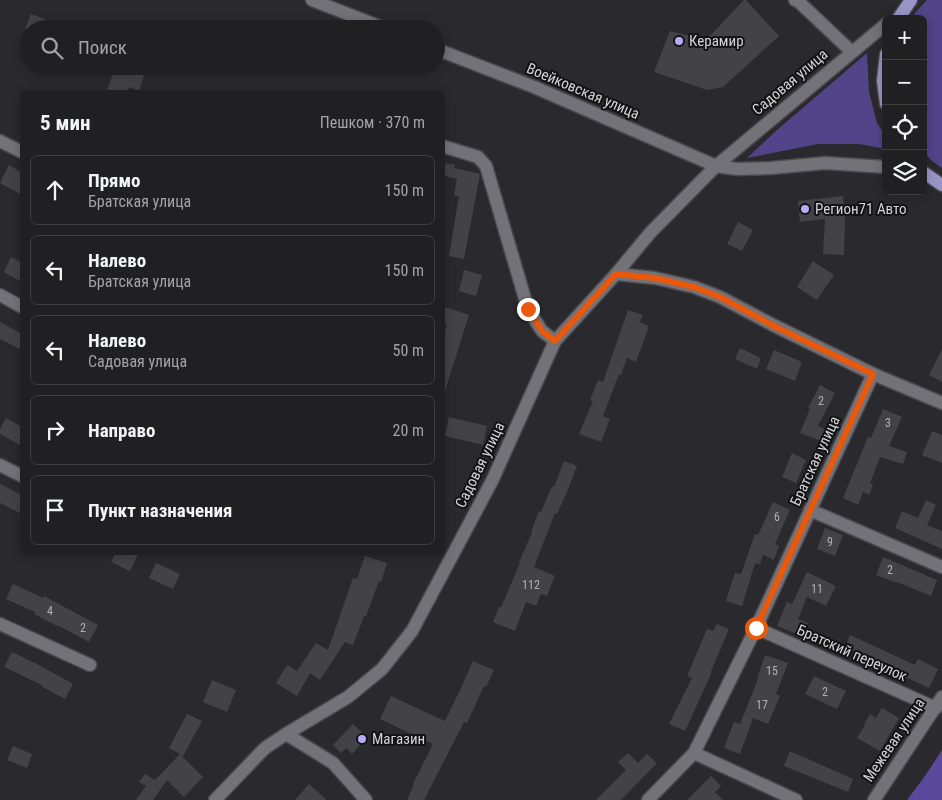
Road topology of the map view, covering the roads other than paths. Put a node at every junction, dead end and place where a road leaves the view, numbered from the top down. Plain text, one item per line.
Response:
1 (312, 0) edge
2 (795, 0) edge
3 (363, 20) edge
4 (882, 27) edge
5 (445, 52) edge
6 (852, 52) junction
7 (0, 141) edge
8 (445, 147) edge
9 (20, 151) edge
10 (716, 166) junction
11 (882, 167) edge
12 (927, 175) edge
13 (942, 185) edge
14 (616, 274) junction
15 (0, 295) edge
16 (20, 306) edge
17 (555, 341) junction
18 (873, 374) junction
19 (942, 403) edge
20 (0, 465) edge
21 (20, 475) edge
22 (810, 510) junction
23 (942, 567) edge
24 (0, 624) edge
25 (756, 628) junction
26 (90, 665) dead end
27 (939, 703) edge
28 (286, 734) junction
29 (694, 754) junction
30 (215, 800) edge
31 (366, 800) edge
32 (648, 800) edge
33 (796, 800) edge
34 (874, 800) edge

1 - 3 street
2 - 6 street
4 - 6 street, Садовая улица
5 - 10 street, Воейковская улица
6 - 10 street, Садовая улица
7 - 9 street
8 - 17 street
10 - 11 street
10 - 14 street, Садовая улица
12 - 13 main road
14 - 17 street, Садовая улица
14 - 18 street
15 - 16 street
17 - 28 street, Садовая улица
18 - 19 street
18 - 22 street, Братская улица
20 - 21 street
22 - 23 street
22 - 25 street, Братская улица
24 - 26 street
25 - 27 street, Братский переулок
25 - 29 street, Братская улица
27 - 34 street, Межевая улица
28 - 30 street, Садовая улица
28 - 31 street
29 - 32 street, Братская улица
29 - 33 street

